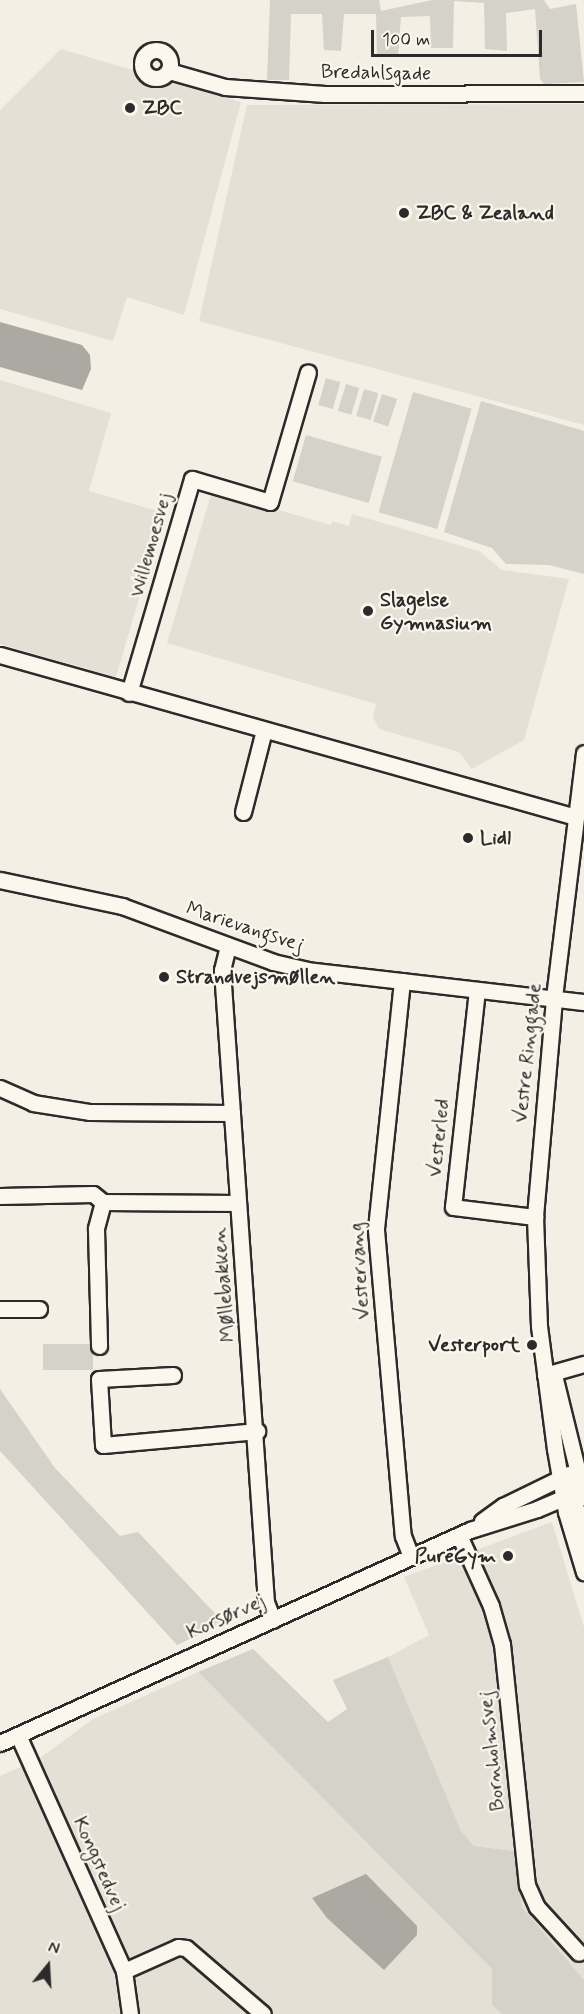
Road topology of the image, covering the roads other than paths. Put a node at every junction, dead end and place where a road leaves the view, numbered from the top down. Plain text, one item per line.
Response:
1 (169, 71) dead end
2 (584, 93) edge
3 (308, 372) dead end
4 (0, 655) edge
5 (129, 693) junction
6 (264, 730) junction
7 (584, 753) edge
8 (243, 812) dead end
9 (576, 817) junction
10 (0, 880) edge
11 (228, 946) junction
12 (402, 981) junction
13 (477, 990) junction
14 (554, 999) junction
15 (584, 1002) edge
16 (0, 1088) edge
17 (232, 1113) junction
18 (0, 1196) edge
19 (103, 1202) junction
20 (238, 1203) junction
21 (535, 1217) junction
22 (0, 1309) edge
23 (39, 1309) dead end
24 (99, 1346) dead end
25 (584, 1364) edge
26 (549, 1374) junction
27 (172, 1375) dead end
28 (257, 1431) junction
29 (575, 1484) edge
30 (464, 1532) junction
31 (584, 1538) edge
32 (411, 1557) junction
33 (584, 1572) edge
34 (273, 1620) junction
35 (18, 1735) junction
36 (0, 1743) edge
37 (579, 1953) dead end
38 (124, 1971) junction
39 (130, 2014) edge
40 (263, 2014) edge

1 - 2 street, Bredahlsgade
3 - 5 street, Willemoesvej
4 - 5 street
5 - 6 street
6 - 8 street
6 - 9 street
7 - 9 street, Vestre Ringgade
9 - 14 street, Vestre Ringgade
10 - 11 street, Marievangsvej
11 - 12 street, Marievangsvej
11 - 17 street, Møllebakken
12 - 13 street, Marievangsvej
12 - 32 street, Vestervang
13 - 14 street, Marievangsvej
13 - 21 street, Vesterled
14 - 15 street, Marievangsvej
14 - 21 street, Vestre Ringgade
16 - 17 street
17 - 20 street, Møllebakken
18 - 19 street
19 - 20 street
19 - 24 street
20 - 28 street, Møllebakken
21 - 26 street, Vestre Ringgade
22 - 23 street
25 - 26 street
26 - 29 street, Vestre Ringgade
26 - 29 street, Vestre Ringgade
27 - 28 street
28 - 34 street, Møllebakken
29 - 30 street, Korsørvej
29 - 31 street
29 - 33 street
30 - 32 street, Korsørvej
30 - 37 street, Bornholmsvej
32 - 34 street, Korsørvej
34 - 35 street, Korsørvej
35 - 36 street, Korsørvej
35 - 38 street, Kongstedvej
38 - 39 street, Kongstedvej
38 - 40 street

